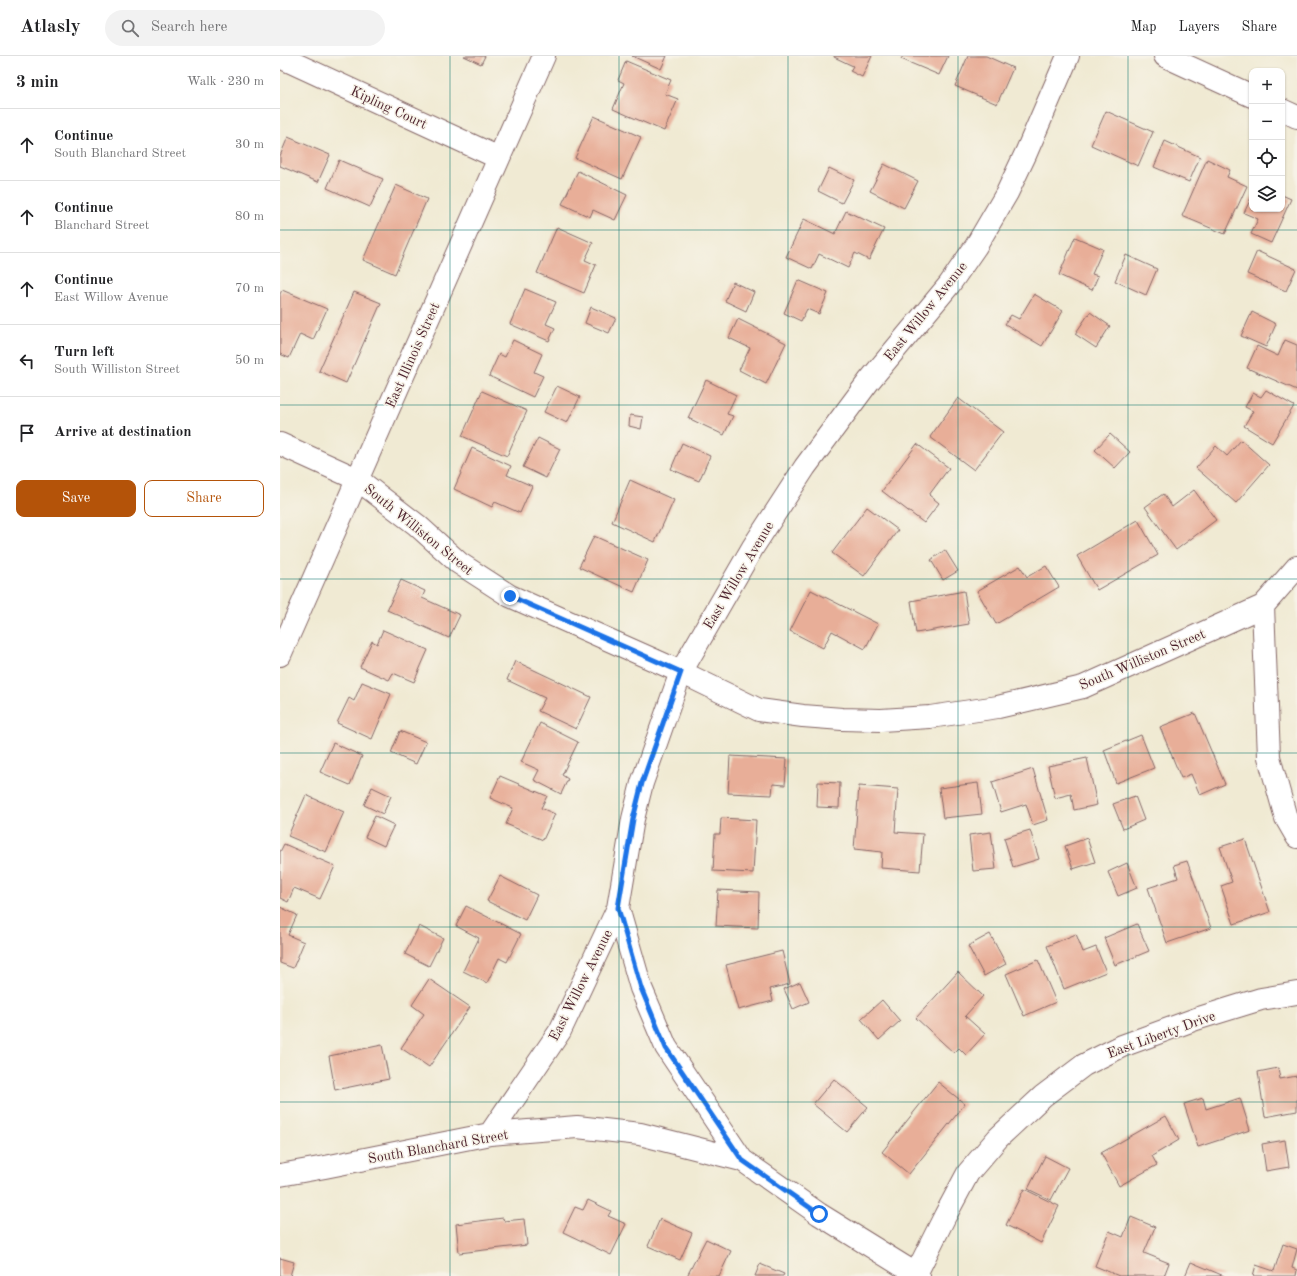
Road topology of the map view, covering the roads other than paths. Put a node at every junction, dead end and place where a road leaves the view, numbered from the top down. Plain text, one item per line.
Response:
1 (544, 56) edge
2 (1068, 56) edge
3 (1165, 56) edge
4 (280, 57) edge
5 (1249, 95) edge
6 (1285, 111) edge
7 (1297, 117) edge
8 (499, 158) junction
9 (280, 444) edge
10 (357, 479) junction
11 (1297, 567) edge
12 (1263, 606) junction
13 (280, 655) edge
14 (681, 672) junction
15 (1297, 837) edge
16 (618, 908) junction
17 (1297, 993) edge
18 (490, 1134) junction
19 (742, 1160) junction
20 (280, 1175) edge
21 (917, 1275) edge

1 - 8 street, East Illinois Street
2 - 14 street, East Willow Avenue
3 - 5 street
4 - 8 street, Kipling Court
6 - 7 street
8 - 10 street, East Illinois Street
9 - 10 street, South Williston Street
10 - 13 street, East Illinois Street
10 - 14 street, South Williston Street
11 - 12 street
12 - 14 street, South Williston Street
12 - 15 street
14 - 16 street, East Willow Avenue
16 - 18 street, East Willow Avenue
16 - 19 street
17 - 21 street, East Liberty Drive
18 - 19 street, South Blanchard Street
18 - 20 street, South Blanchard Street
19 - 21 street, South Blanchard Street

